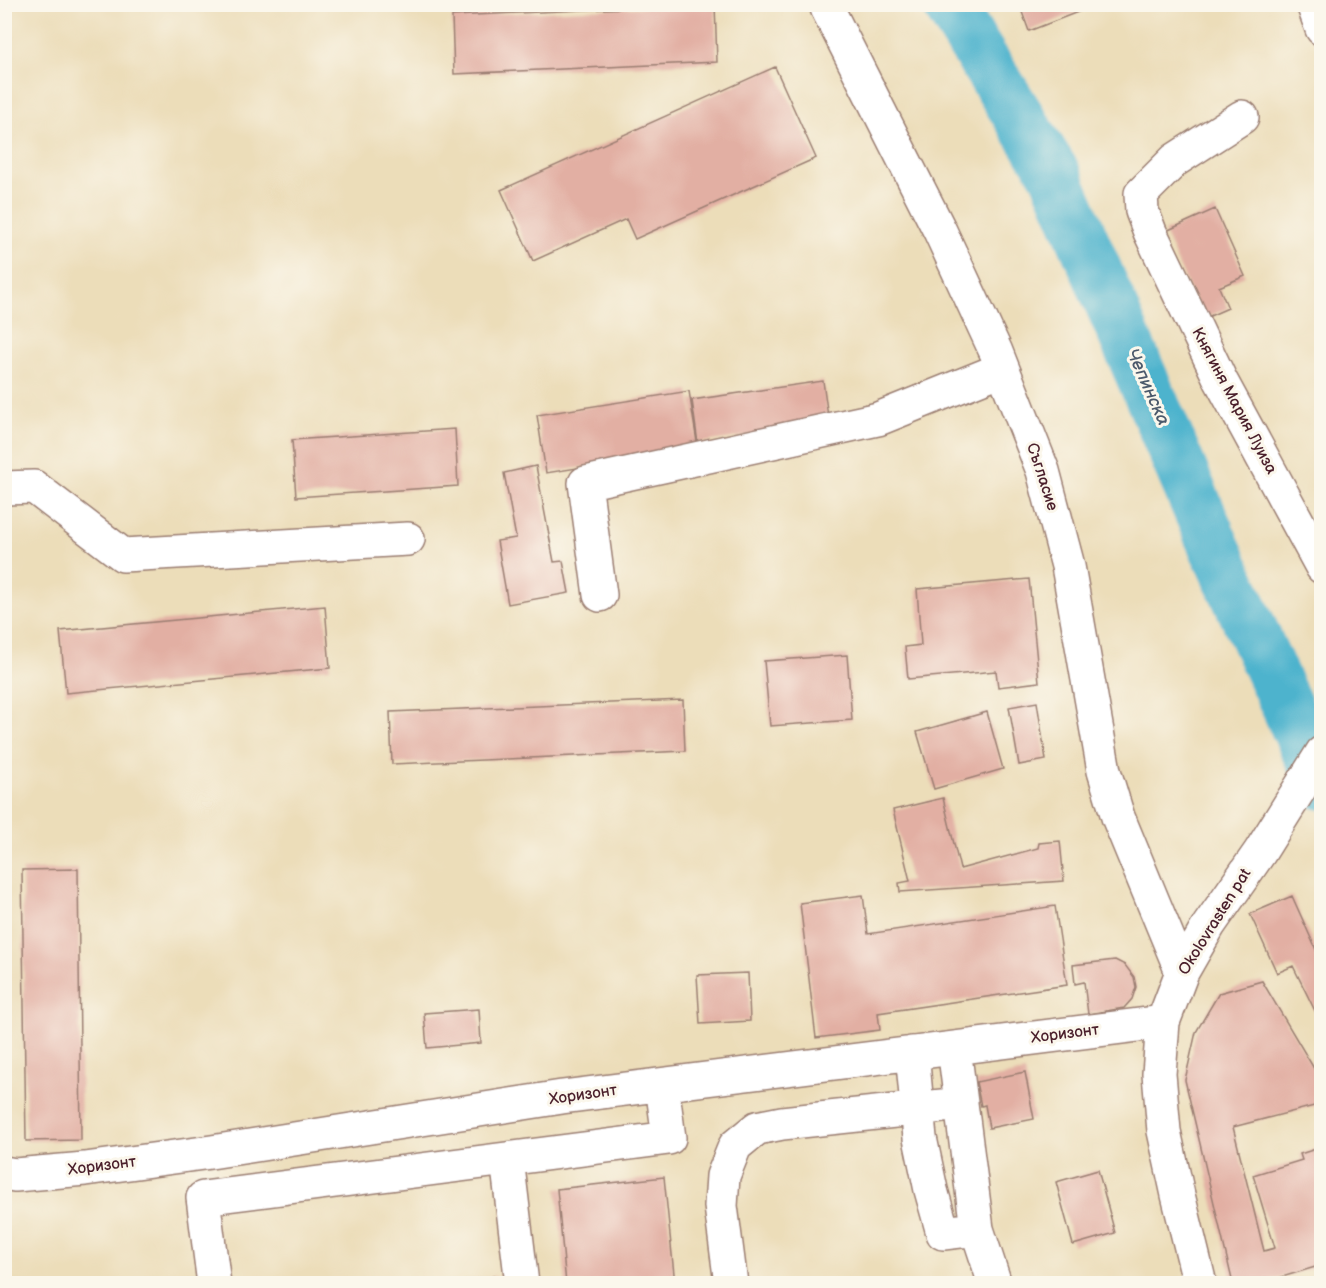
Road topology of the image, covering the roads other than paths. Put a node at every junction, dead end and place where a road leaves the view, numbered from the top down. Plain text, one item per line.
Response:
1 (1313, 4) edge
2 (827, 8) dead end
3 (1322, 29) edge
4 (1242, 117) dead end
5 (1002, 369) junction
6 (4, 488) edge
7 (408, 539) dead end
8 (1322, 567) edge
9 (600, 595) dead end
10 (1322, 753) edge
11 (1182, 972) junction
12 (1162, 1022) junction
13 (954, 1048) junction
14 (912, 1053) junction
15 (662, 1085) junction
16 (961, 1104) junction
17 (918, 1109) junction
18 (507, 1159) junction
19 (4, 1173) edge
20 (977, 1229) junction
21 (1192, 1275) edge
22 (214, 1284) edge
23 (522, 1284) edge
24 (731, 1284) edge
25 (994, 1284) edge

1 - 3 street
2 - 5 street, Съгласие
4 - 8 street, Княгиня Мария Луиза
5 - 9 street
5 - 11 street, Съгласие
6 - 7 street
10 - 11 street, Okolovrasten pat
11 - 12 street, Okolovrasten pat
12 - 13 street, Хоризонт
12 - 21 street, Okolovrasten pat
13 - 14 street, Хоризонт
13 - 16 street
14 - 15 street, Хоризонт
14 - 17 street
15 - 18 street
15 - 19 street, Хоризонт
16 - 17 street
16 - 20 street
17 - 20 street
17 - 24 street
18 - 22 street
18 - 23 street
20 - 25 street

